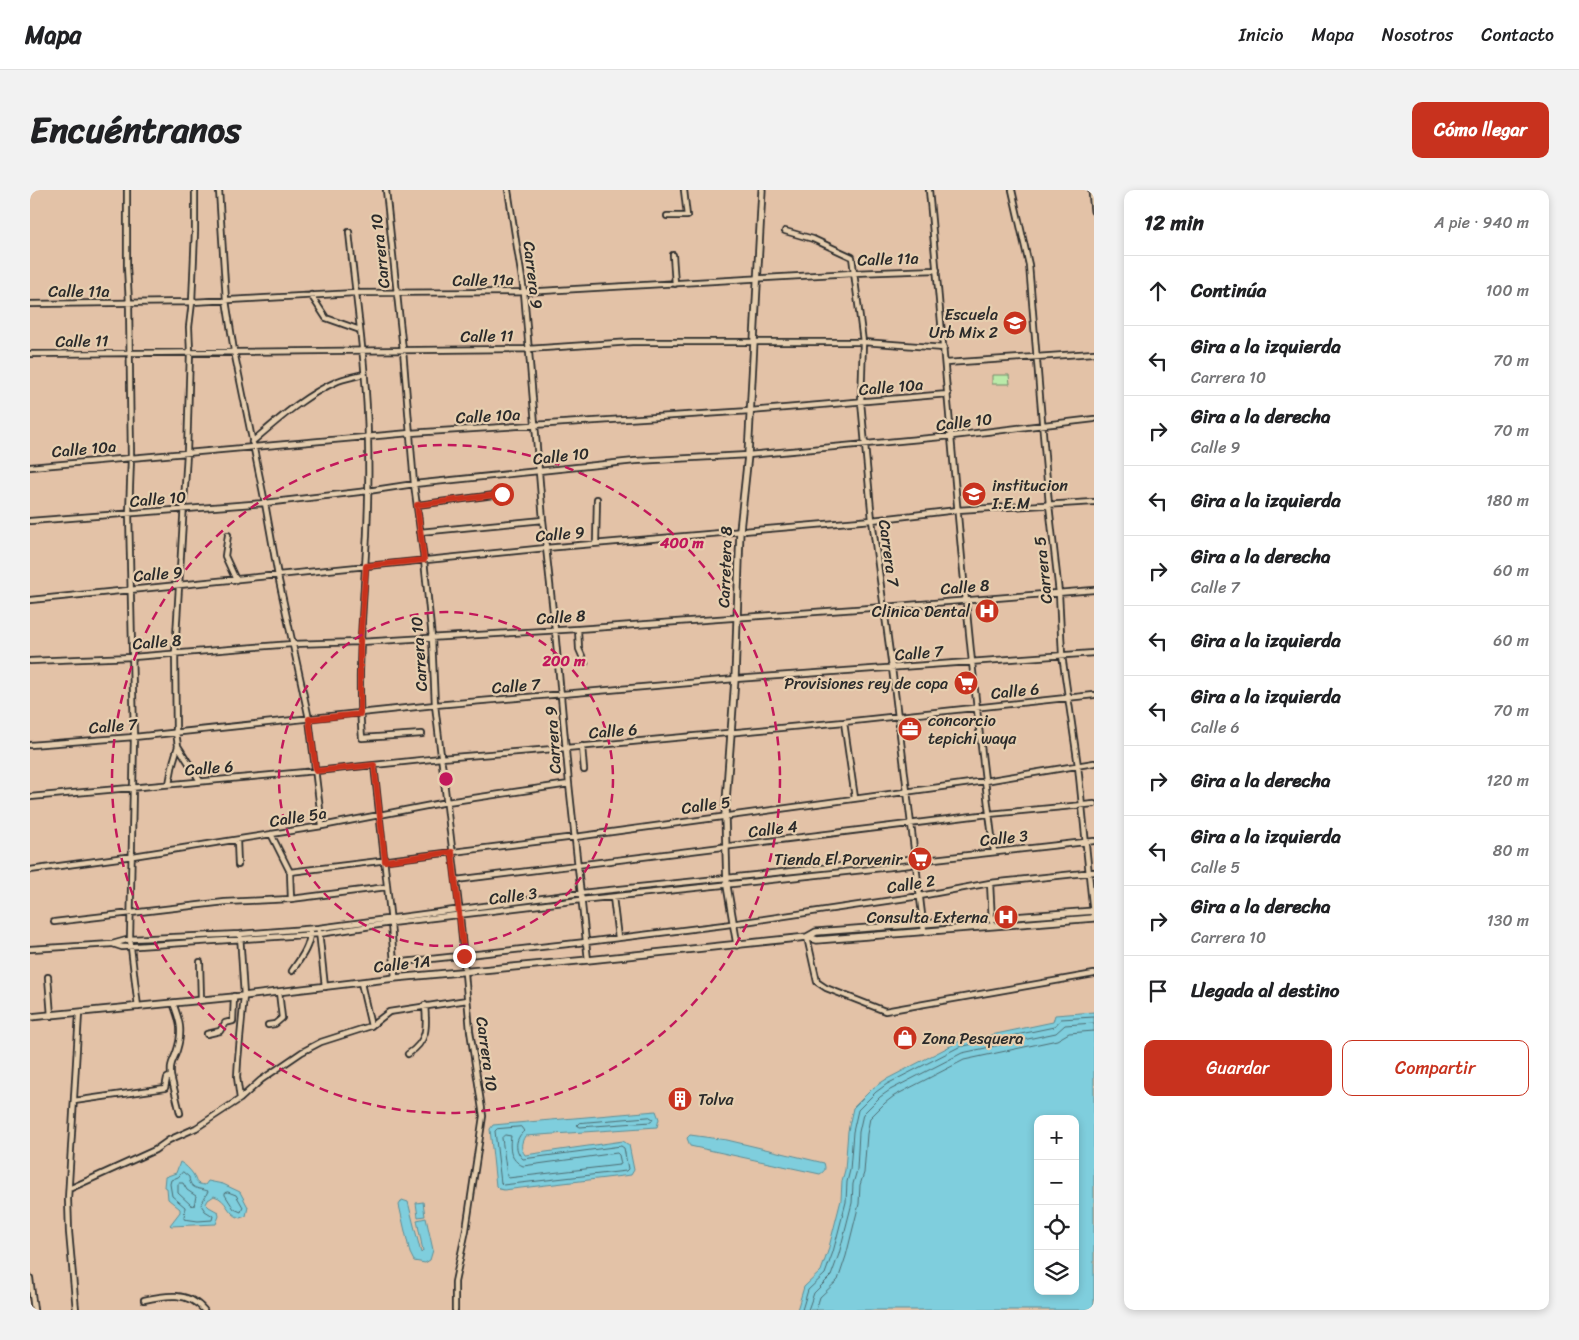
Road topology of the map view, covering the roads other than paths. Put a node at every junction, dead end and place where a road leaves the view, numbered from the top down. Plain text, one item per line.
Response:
1 (127, 190) edge
2 (195, 190) edge
3 (219, 190) edge
4 (386, 190) edge
5 (508, 190) edge
6 (684, 190) edge
7 (762, 190) edge
8 (929, 190) edge
9 (1012, 190) edge
10 (1092, 190) edge
11 (1094, 211) edge
12 (667, 216) dead end
13 (785, 231) dead end
14 (349, 232) dead end
15 (673, 255) dead end
16 (937, 270) junction
17 (853, 273) junction
18 (758, 279) junction
19 (674, 284) junction
20 (355, 292) junction
21 (524, 292) junction
22 (396, 293) junction
23 (311, 295) junction
24 (226, 300) junction
25 (192, 302) junction
26 (129, 303) junction
27 (30, 304) edge
28 (360, 330) junction
29 (754, 342) junction
30 (862, 342) junction
31 (528, 348) junction
32 (944, 348) junction
33 (403, 350) junction
34 (234, 351) junction
35 (190, 352) junction
36 (363, 352) junction
37 (129, 353) junction
38 (1094, 353) edge
39 (30, 354) edge
40 (1035, 357) junction
41 (946, 363) junction
42 (364, 374) junction
43 (948, 394) junction
44 (861, 402) junction
45 (750, 411) junction
46 (1094, 418) edge
47 (1042, 424) junction
48 (536, 426) junction
49 (410, 433) junction
50 (952, 436) junction
51 (368, 438) junction
52 (252, 442) junction
53 (865, 444) junction
54 (253, 448) junction
55 (187, 453) junction
56 (748, 455) junction
57 (131, 458) junction
58 (30, 467) edge
59 (539, 471) junction
60 (414, 484) junction
61 (368, 491) junction
62 (502, 494) dead end
63 (597, 499) dead end
64 (1094, 502) edge
65 (265, 503) junction
66 (417, 505) junction
67 (1049, 505) junction
68 (183, 509) junction
69 (957, 510) junction
70 (129, 514) junction
71 (543, 520) junction
72 (872, 520) junction
73 (30, 521) edge
74 (740, 530) junction
75 (420, 532) junction
76 (228, 535) dead end
77 (596, 543) junction
78 (546, 548) junction
79 (424, 560) junction
80 (366, 566) junction
81 (278, 576) junction
82 (236, 580) junction
83 (180, 585) junction
84 (131, 589) junction
85 (1094, 590) edge
86 (1059, 593) junction
87 (966, 599) junction
88 (30, 600) edge
89 (884, 607) junction
90 (737, 617) junction
91 (578, 628) junction
92 (556, 630) junction
93 (432, 638) junction
94 (360, 642) junction
95 (292, 644) junction
96 (175, 653) junction
97 (1094, 653) edge
98 (1062, 655) junction
99 (133, 657) junction
100 (30, 661) edge
101 (972, 661) junction
102 (585, 663) dead end
103 (892, 668) junction
104 (735, 679) junction
105 (562, 694) junction
106 (1094, 695) edge
107 (1069, 698) junction
108 (435, 705) junction
109 (977, 707) junction
110 (360, 714) junction
111 (897, 716) junction
112 (309, 719) junction
113 (844, 722) junction
114 (176, 732) junction
115 (732, 732) junction
116 (422, 734) dead end
117 (134, 737) junction
118 (30, 745) edge
119 (178, 746) junction
120 (582, 746) junction
121 (566, 748) junction
122 (441, 758) junction
123 (1094, 763) edge
124 (374, 765) junction
125 (1078, 766) junction
126 (584, 770) dead end
127 (316, 771) junction
128 (200, 781) junction
129 (985, 781) junction
130 (169, 784) junction
131 (569, 784) junction
132 (133, 788) junction
133 (908, 791) junction
134 (30, 797) edge
135 (855, 798) junction
136 (447, 802) junction
137 (1094, 804) edge
138 (1081, 805) junction
139 (989, 814) junction
140 (379, 815) junction
141 (725, 815) junction
142 (911, 824) junction
143 (322, 826) junction
144 (271, 834) junction
145 (574, 837) junction
146 (237, 840) junction
147 (1094, 841) edge
148 (1085, 842) junction
149 (725, 847) junction
150 (452, 852) junction
151 (994, 852) junction
152 (133, 856) junction
153 (385, 861) junction
154 (916, 861) junction
155 (238, 865) dead end
156 (578, 865) junction
157 (30, 870) edge
158 (290, 872) junction
159 (1091, 872) edge
160 (727, 877) junction
161 (456, 880) junction
162 (990, 883) junction
163 (728, 886) junction
164 (387, 887) junction
165 (581, 893) junction
166 (920, 896) junction
167 (613, 897) junction
168 (291, 899) junction
169 (581, 900) junction
170 (459, 909) junction
171 (132, 913) junction
172 (460, 915) junction
173 (1094, 915) edge
174 (391, 920) junction
175 (54, 922) dead end
176 (992, 922) junction
177 (733, 923) junction
178 (924, 924) junction
179 (309, 928) junction
180 (318, 928) junction
181 (924, 931) junction
182 (240, 934) junction
183 (310, 934) junction
184 (319, 934) junction
185 (807, 937) junction
186 (618, 938) junction
187 (130, 939) junction
188 (240, 940) junction
189 (586, 942) junction
190 (112, 944) junction
191 (737, 945) junction
192 (131, 946) junction
193 (30, 949) edge
194 (464, 956) junction
195 (588, 960) junction
196 (200, 962) dead end
197 (394, 963) junction
198 (292, 970) dead end
199 (466, 972) junction
200 (1094, 974) edge
201 (48, 977) dead end
202 (395, 978) junction
203 (361, 982) junction
204 (325, 986) junction
205 (279, 992) junction
206 (234, 996) junction
207 (244, 996) junction
208 (201, 1000) junction
209 (467, 1000) junction
210 (174, 1003) junction
211 (425, 1005) junction
212 (138, 1007) junction
213 (80, 1013) junction
214 (51, 1016) junction
215 (30, 1017) edge
216 (268, 1025) dead end
217 (371, 1026) junction
218 (207, 1034) dead end
219 (408, 1054) dead end
220 (171, 1076) junction
221 (240, 1099) junction
222 (74, 1101) junction
223 (180, 1113) dead end
224 (69, 1189) junction
225 (30, 1278) edge
226 (144, 1300) dead end
227 (34, 1310) edge
228 (76, 1310) edge
229 (204, 1310) edge
230 (455, 1310) edge

1 - 26 street
2 - 25 street
3 - 24 street
4 - 22 street, Carrera 10
5 - 21 street, Carrera 9
6 - 12 street
7 - 18 street, Carretera 8
8 - 16 street
9 - 40 street, Carrera 5
10 - 11 street
13 - 17 street, Carrera 7
14 - 20 street
15 - 19 street
16 - 17 street, Calle 11a
16 - 32 street
17 - 18 street, Calle 11a
17 - 30 street, Carrera 7
18 - 19 street, Calle 11a
18 - 29 street, Carretera 8
19 - 21 street, Calle 11a
20 - 22 street, Calle 11a
20 - 23 street, Calle 11a
20 - 28 street
21 - 22 street, Calle 11a
21 - 31 street, Carrera 9
22 - 33 street, Carrera 10
23 - 24 street, Calle 11a
23 - 28 street
24 - 25 street, Calle 11a
24 - 34 street
25 - 26 street, Calle 11a
25 - 35 street
26 - 27 street, Calle 11a
26 - 37 street
28 - 36 street
29 - 30 street, Calle 11
29 - 31 street, Calle 11
29 - 45 street, Carretera 8
30 - 32 street, Calle 11
30 - 44 street, Carrera 7
31 - 33 street, Calle 11
31 - 48 street, Carrera 9
32 - 41 street
33 - 36 street, Calle 11
33 - 49 street, Carrera 10
34 - 35 street, Calle 11
34 - 36 street, Calle 11
34 - 52 street
35 - 37 street, Calle 11
35 - 55 street
36 - 42 street
37 - 39 street, Calle 11
37 - 57 street
38 - 40 street
40 - 41 street
40 - 47 street, Carrera 5
41 - 43 street
42 - 51 street
42 - 52 street
43 - 44 street, Calle 10a
43 - 50 street
44 - 45 street, Calle 10a
44 - 53 street, Carrera 7
45 - 48 street, Calle 10a
45 - 56 street, Carretera 8
46 - 47 street, Calle 10
47 - 50 street, Calle 10
47 - 67 street, Carrera 5
48 - 49 street, Calle 10a
48 - 59 street, Carrera 9
49 - 51 street, Calle 10a
49 - 60 street, Carrera 10
50 - 53 street, Calle 10
50 - 69 street
51 - 54 street, Calle 10a
51 - 61 street
52 - 54 street
53 - 56 street, Calle 10
53 - 72 street, Carrera 7
54 - 55 street, Calle 10a
54 - 65 street
55 - 57 street, Calle 10a
55 - 68 street
56 - 59 street, Calle 10
56 - 74 street, Carretera 8
57 - 58 street, Calle 10a
57 - 70 street
59 - 60 street, Calle 10
59 - 71 street, Carrera 9
60 - 61 street, Calle 10
60 - 66 street, Carrera 10
61 - 65 street, Calle 10
61 - 80 street
62 - 66 street
63 - 77 street
64 - 67 street, Calle 9
65 - 68 street, Calle 10
65 - 81 street
66 - 75 street, Carrera 10
67 - 69 street, Calle 9
67 - 86 street, Carrera 5
68 - 70 street, Calle 10
68 - 83 street
69 - 72 street, Calle 9
69 - 87 street
70 - 73 street, Calle 10
70 - 84 street
71 - 75 street
71 - 78 street, Carrera 9
72 - 74 street, Calle 9
72 - 89 street, Carrera 7
74 - 77 street, Calle 9
74 - 90 street, Carretera 8
75 - 79 street, Carrera 10
76 - 82 street
77 - 78 street, Calle 9
78 - 79 street, Calle 9
78 - 92 street, Carrera 9
79 - 80 street, Calle 9
79 - 93 street, Carrera 10
80 - 81 street, Calle 9
80 - 94 street
81 - 82 street, Calle 9
81 - 95 street
82 - 83 street, Calle 9
83 - 84 street, Calle 9
83 - 96 street
84 - 88 street, Calle 9
84 - 99 street
85 - 86 street, Calle 8
86 - 87 street, Calle 8
86 - 98 street, Carrera 5
87 - 89 street, Calle 8
87 - 101 street
89 - 90 street, Calle 8
89 - 103 street, Carrera 7
90 - 91 street, Calle 8
90 - 104 street, Carretera 8
91 - 92 street, Calle 8
91 - 102 street
92 - 93 street, Calle 8
92 - 105 street, Carrera 9
93 - 94 street, Calle 8
93 - 108 street, Carrera 10
94 - 95 street, Calle 8
94 - 110 street
95 - 96 street, Calle 8
95 - 112 street
96 - 99 street, Calle 8
96 - 114 street
97 - 98 street, Calle 7
98 - 101 street, Calle 7
98 - 107 street, Carrera 5
99 - 100 street, Calle 8
99 - 117 street
101 - 103 street, Calle 7
101 - 109 street
103 - 104 street, Calle 7
103 - 111 street, Carrera 7
104 - 105 street, Calle 7
104 - 115 street, Carretera 8
105 - 108 street, Calle 7
105 - 121 street, Carrera 9
106 - 107 street, Calle 6
107 - 109 street, Calle 6
107 - 125 street, Carrera 5
108 - 110 street, Calle 7
108 - 122 street, Carrera 10
109 - 111 street, Calle 6
109 - 129 street
110 - 112 street, Calle 7
110 - 116 street
111 - 113 street, Calle 6
111 - 133 street, Carrera 7
112 - 114 street, Calle 7
112 - 127 street
113 - 115 street, Calle 6
113 - 135 street
114 - 117 street, Calle 7
114 - 119 street
115 - 120 street, Calle 6
115 - 141 street, Carretera 8
117 - 118 street, Calle 7
117 - 132 street
119 - 128 street
119 - 130 street
120 - 121 street, Calle 6
120 - 126 street
121 - 122 street, Calle 6
121 - 131 street, Carrera 9
122 - 124 street, Calle 6
122 - 136 street, Carrera 10
123 - 125 street, Calle 5
124 - 127 street, Calle 6
124 - 140 street
125 - 129 street, Calle 5
125 - 138 street, Carrera 5
127 - 128 street, Calle 6
127 - 143 street
128 - 130 street, Calle 6
129 - 133 street, Calle 5
129 - 139 street
130 - 132 street, Calle 6
131 - 136 street, Calle 5a
131 - 145 street, Carrera 9
132 - 134 street, Calle 6
132 - 152 street
133 - 135 street, Calle 5
133 - 142 street, Carrera 7
135 - 141 street, Calle 5
136 - 140 street, Calle 5a
136 - 150 street, Carrera 10
137 - 138 street, Calle 4
138 - 139 street, Calle 4
138 - 148 street, Carrera 5
139 - 142 street, Calle 4
139 - 151 street
140 - 143 street, Calle 5a
140 - 153 street
141 - 145 street, Calle 5
141 - 149 street, Carretera 8
142 - 149 street, Calle 4
142 - 154 street, Carrera 7
143 - 144 street, Calle 5a
144 - 146 street, Calle 5a
144 - 158 street
145 - 150 street, Calle 5
145 - 156 street, Carrera 9
146 - 152 street, Calle 5a
146 - 155 street
147 - 148 street, Calle 3
148 - 151 street, Calle 3
148 - 159 street, Carrera 5
149 - 156 street, Calle 4
149 - 160 street, Carretera 8
150 - 153 street, Calle 5
150 - 161 street, Carrera 10
151 - 154 street, Calle 3
152 - 157 street, Calle 5a
152 - 171 street
153 - 158 street, Calle 5
153 - 164 street
154 - 160 street, Calle 3
154 - 163 street, Calle 3
154 - 166 street, Carrera 7
156 - 161 street, Calle 4
156 - 165 street, Carrera 9
158 - 168 street
159 - 162 street, Calle 2
159 - 173 street, Carrera 5
160 - 163 street, Carretera 8
160 - 165 street, Calle 3
161 - 170 street, Carrera 10
162 - 166 street, Calle 2
162 - 176 street
163 - 167 street, Calle 3
163 - 177 street, Carretera 8
164 - 168 street
164 - 174 street
165 - 169 street, Carrera 9
165 - 170 street, Calle 3
166 - 177 street, Calle 2
166 - 178 street, Carrera 7
167 - 169 street, Calle 3
167 - 186 street
168 - 171 street
169 - 172 street, Calle 3
169 - 189 street, Carrera 9
170 - 172 street, Carrera 10
170 - 174 street, Calle 3
171 - 175 street
171 - 187 street
172 - 174 street, Calle 3
172 - 194 street, Carrera 10
173 - 176 street, Calle 1A
174 - 180 street, Calle 3
174 - 184 street, Calle 3
174 - 197 street
176 - 178 street, Calle 1A
176 - 181 street, Calle 1A
177 - 186 street, Calle 2
177 - 191 street, Carretera 8
178 - 181 street, Carrera 7
178 - 185 street, Calle 1A
179 - 180 street, Calle 3
179 - 182 street, Calle 3
179 - 183 street
180 - 184 street
181 - 185 street, Calle 1A
182 - 187 street, Calle 3
182 - 188 street
183 - 184 street, Calle 3
183 - 188 street, Calle 3
183 - 198 street
184 - 204 street
185 - 191 street, Calle 1A
185 - 200 street
186 - 189 street, Calle 2
187 - 190 street, Calle 3
187 - 192 street
188 - 192 street, Calle 3
188 - 207 street
189 - 194 street, Calle 2
189 - 195 street, Carrera 9
190 - 192 street, Calle 3
190 - 193 street, Calle 3
191 - 195 street, Calle 1A
192 - 212 street
194 - 197 street, Calle 2
194 - 199 street, Carrera 10
195 - 199 street, Calle 1A
196 - 208 street
197 - 202 street
199 - 202 street, Calle 1A
199 - 209 street, Carrera 10
201 - 214 street
202 - 203 street, Calle 1A
203 - 204 street, Calle 1A
203 - 217 street
204 - 205 street, Calle 1A
205 - 207 street, Calle 1A
205 - 216 street
206 - 207 street, Calle 1A
206 - 208 street, Calle 1A
206 - 218 street
207 - 221 street
208 - 210 street, Calle 1A
209 - 211 street
209 - 230 street, Carrera 10
210 - 212 street, Calle 1A
210 - 220 street
211 - 217 street
211 - 219 street
212 - 213 street, Calle 1A
213 - 214 street, Calle 1A
213 - 222 street
214 - 215 street, Calle 1A
217 - 221 street
220 - 222 street
220 - 223 street
221 - 224 street
222 - 224 street
224 - 228 street
225 - 227 street
226 - 229 street

